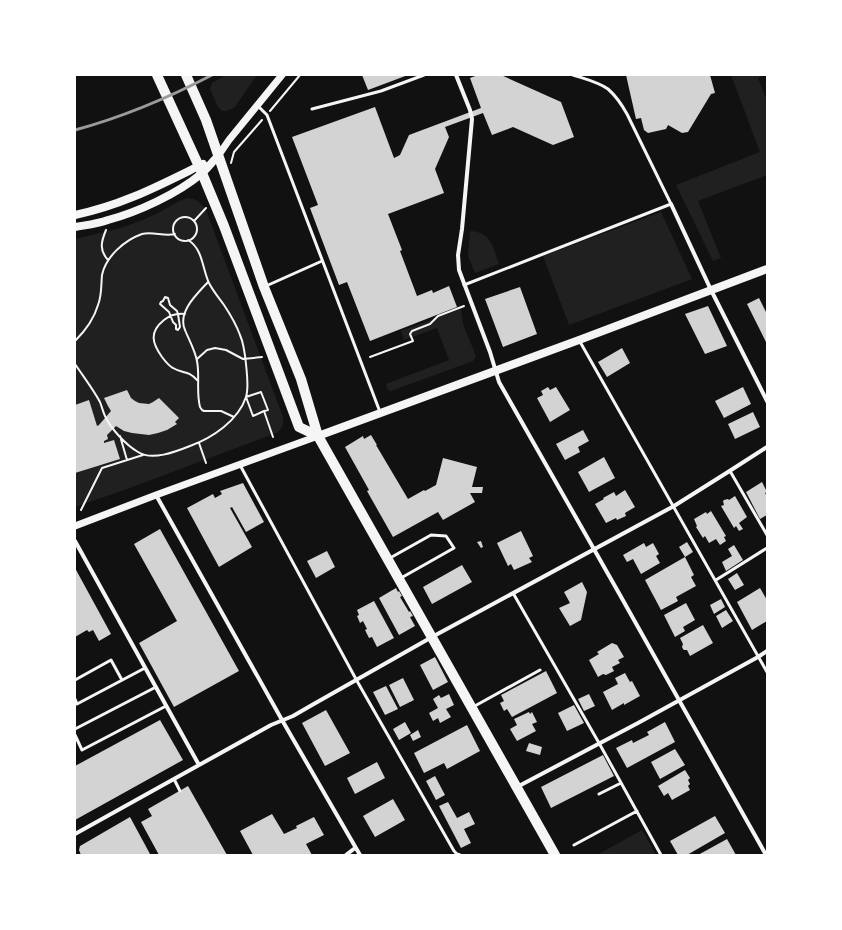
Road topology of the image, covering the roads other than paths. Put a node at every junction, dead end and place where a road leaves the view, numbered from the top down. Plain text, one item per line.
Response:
1 (157, 75) edge
2 (186, 75) edge
3 (282, 75) edge
4 (424, 75) edge
5 (456, 75) edge
6 (573, 75) edge
7 (258, 106) junction
8 (312, 109) dead end
9 (218, 156) junction
10 (201, 169) junction
11 (671, 204) junction
12 (75, 215) edge
13 (75, 227) edge
14 (322, 261) junction
15 (767, 269) edge
16 (464, 286) junction
17 (264, 287) junction
18 (711, 290) junction
19 (579, 340) junction
20 (495, 371) junction
21 (767, 401) edge
22 (380, 414) junction
23 (318, 436) junction
24 (767, 447) edge
25 (240, 465) junction
26 (730, 471) junction
27 (156, 495) junction
28 (674, 506) junction
29 (75, 526) edge
30 (767, 535) edge
31 (75, 541) edge
32 (767, 548) edge
33 (594, 549) junction
34 (388, 559) junction
35 (399, 579) junction
36 (716, 580) junction
37 (513, 593) junction
38 (432, 637) junction
39 (767, 651) edge
40 (758, 657) junction
41 (145, 668) junction
42 (540, 670) dead end
43 (767, 672) edge
44 (75, 680) edge
45 (122, 680) junction
46 (357, 681) junction
47 (156, 687) junction
48 (75, 699) edge
49 (679, 701) junction
50 (166, 706) junction
51 (472, 708) junction
52 (282, 720) junction
53 (75, 729) edge
54 (75, 735) edge
55 (599, 743) junction
56 (199, 765) junction
57 (174, 779) junction
58 (621, 782) junction
59 (516, 787) junction
60 (180, 791) dead end
61 (599, 794) dead end
62 (637, 811) junction
63 (75, 834) edge
64 (574, 845) dead end
65 (356, 848) junction
66 (764, 853) edge
67 (346, 855) edge
68 (360, 855) edge
69 (460, 855) edge
70 (554, 855) edge
71 (661, 855) edge

1 - 10 main road
2 - 9 main road
3 - 7 street
4 - 8 lane
5 - 16 street
6 - 11 lane
7 - 9 street
7 - 14 lane
9 - 10 main road
9 - 17 main road
10 - 12 main road
10 - 13 main road
10 - 23 main road
11 - 16 lane
11 - 18 street
14 - 17 lane
14 - 22 lane
15 - 18 main road
16 - 20 street
17 - 23 main road
18 - 19 main road
18 - 21 street
19 - 20 main road
19 - 28 lane
20 - 22 main road
20 - 33 street
22 - 23 main road
23 - 25 street
23 - 34 main road
24 - 26 street
25 - 27 street
25 - 46 lane
26 - 28 street
26 - 30 lane
27 - 29 street
27 - 52 street
28 - 33 street
28 - 36 lane
31 - 41 street
32 - 36 lane
33 - 37 street
33 - 49 street
34 - 35 main road
34 - 35 lane
35 - 38 main road
36 - 40 lane
37 - 38 street
37 - 55 lane
38 - 46 street
38 - 51 main road
39 - 40 street
40 - 43 lane
40 - 49 street
41 - 45 lane
41 - 47 street
42 - 51 lane
44 - 45 lane
45 - 48 lane
46 - 52 street
46 - 69 lane
47 - 50 street
47 - 53 lane
49 - 55 street
49 - 66 street
50 - 54 lane
50 - 56 street
51 - 59 main road
52 - 56 street
52 - 65 street
55 - 58 lane
55 - 59 street
56 - 57 street
57 - 60 lane
57 - 63 street
58 - 61 lane
58 - 62 lane
59 - 70 main road
62 - 64 lane
62 - 71 lane
65 - 67 street
65 - 68 street

